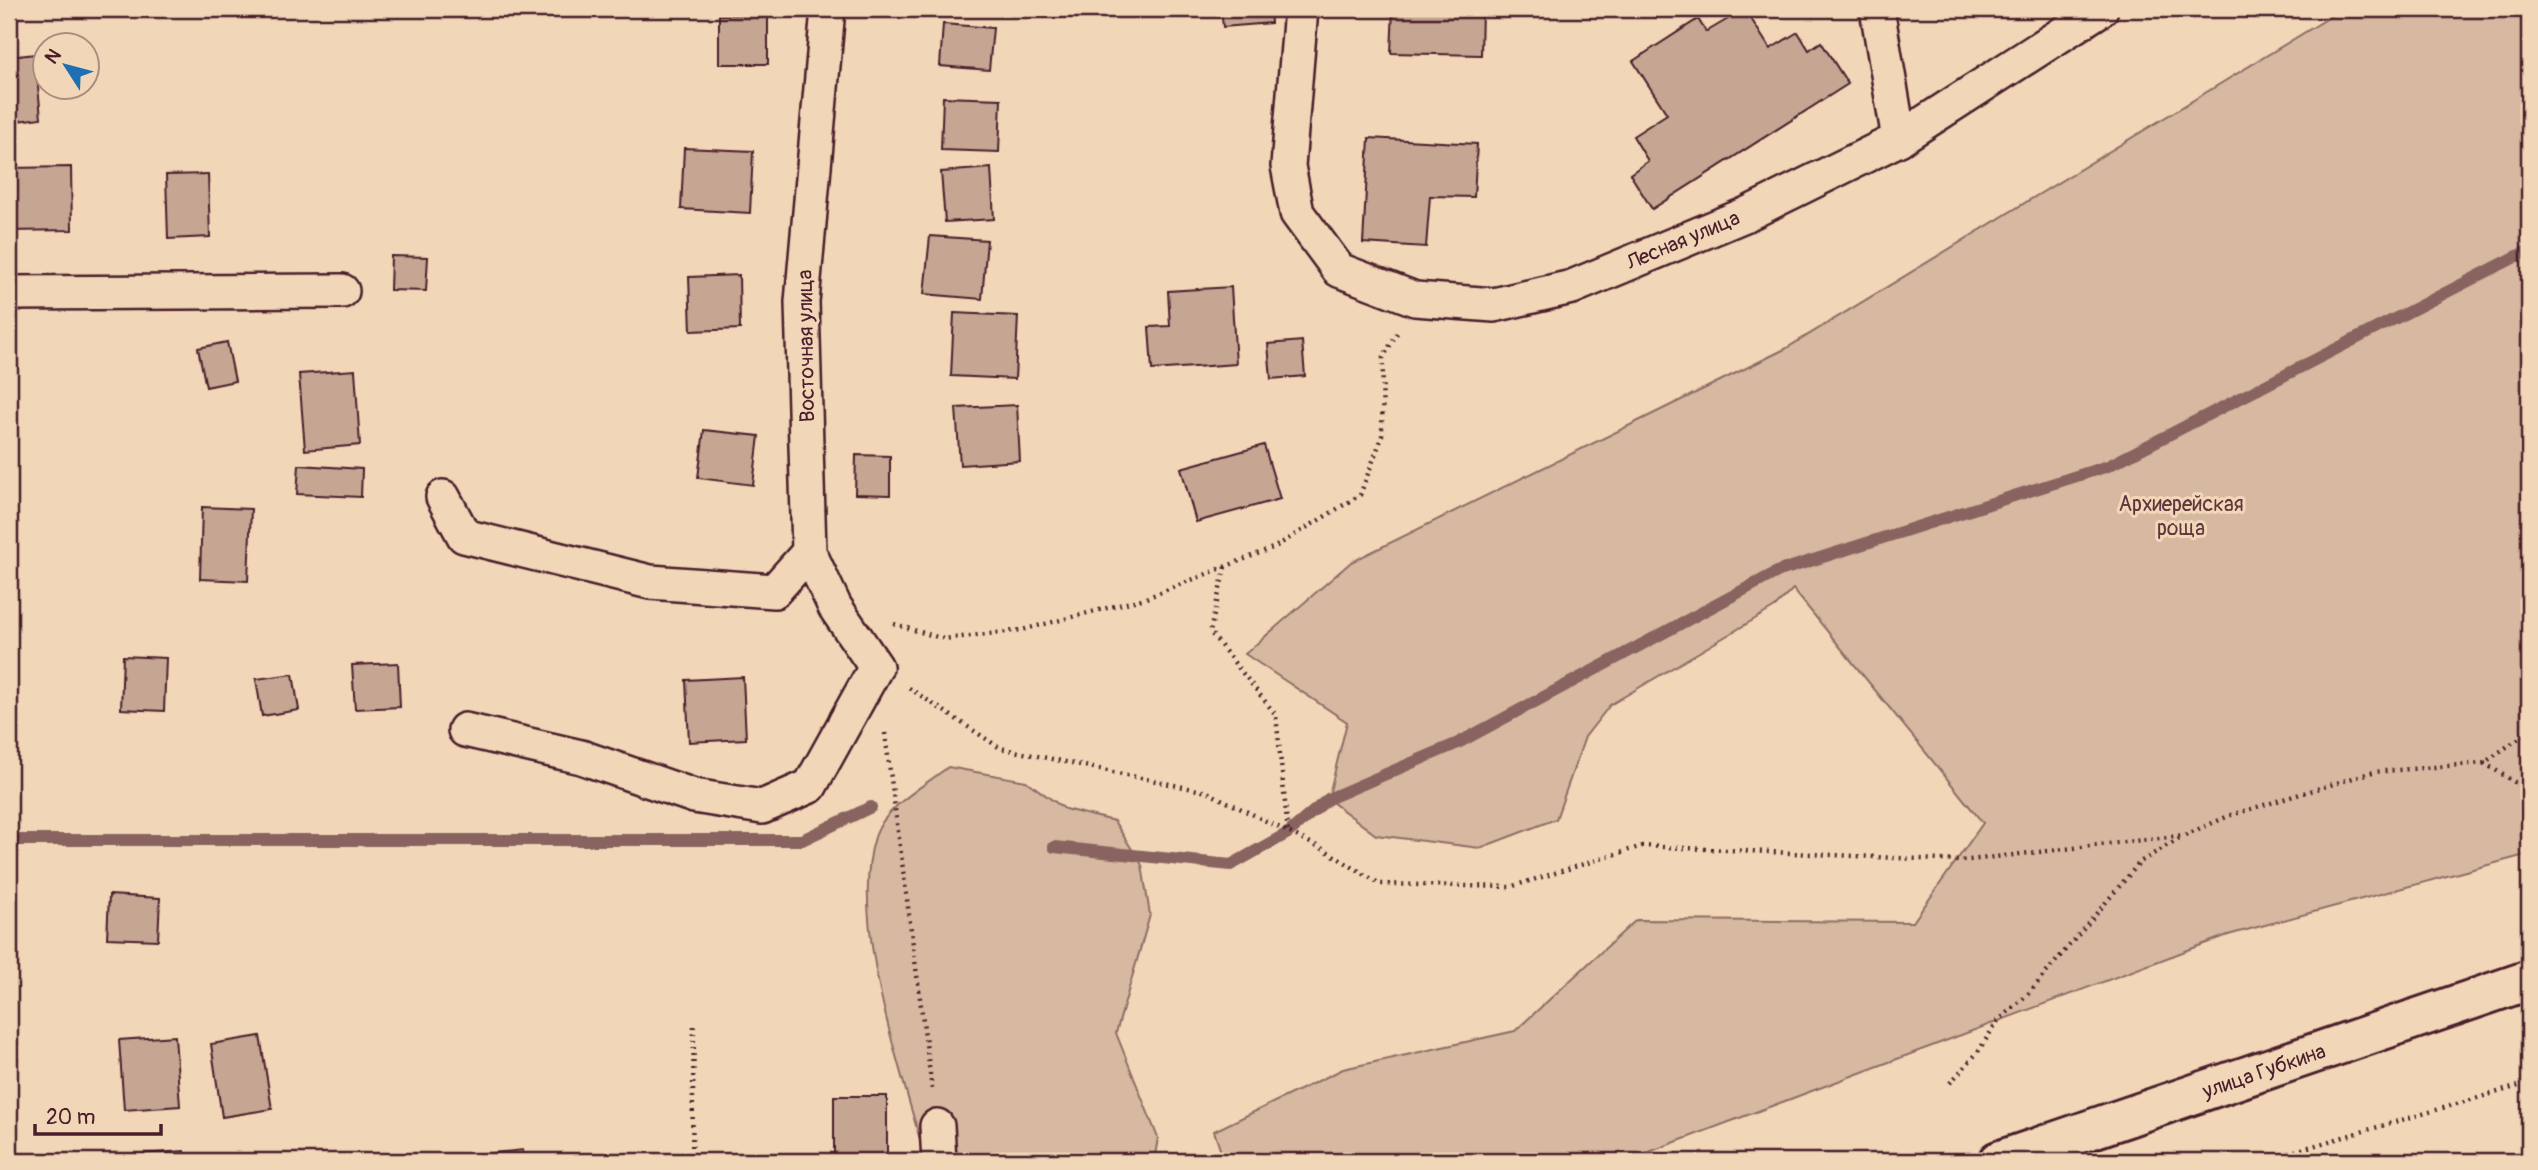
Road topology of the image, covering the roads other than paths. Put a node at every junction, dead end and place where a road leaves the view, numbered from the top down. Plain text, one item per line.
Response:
1 (828, 9) edge
2 (1301, 9) edge
3 (1877, 9) edge
4 (2101, 9) edge
5 (1899, 139) junction
6 (342, 291) dead end
7 (9, 293) edge
8 (443, 497) dead end
9 (810, 552) junction
10 (465, 730) dead end
11 (2529, 980) edge
12 (937, 1126) road end
13 (939, 1161) edge
14 (1998, 1161) edge

1 - 9 street, Восточная улица
2 - 5 street, Лесная улица
3 - 5 street
4 - 5 street, Лесная улица
6 - 7 street
8 - 9 street
9 - 10 street, Восточная улица
11 - 14 main road, улица Губкина
12 - 13 street

